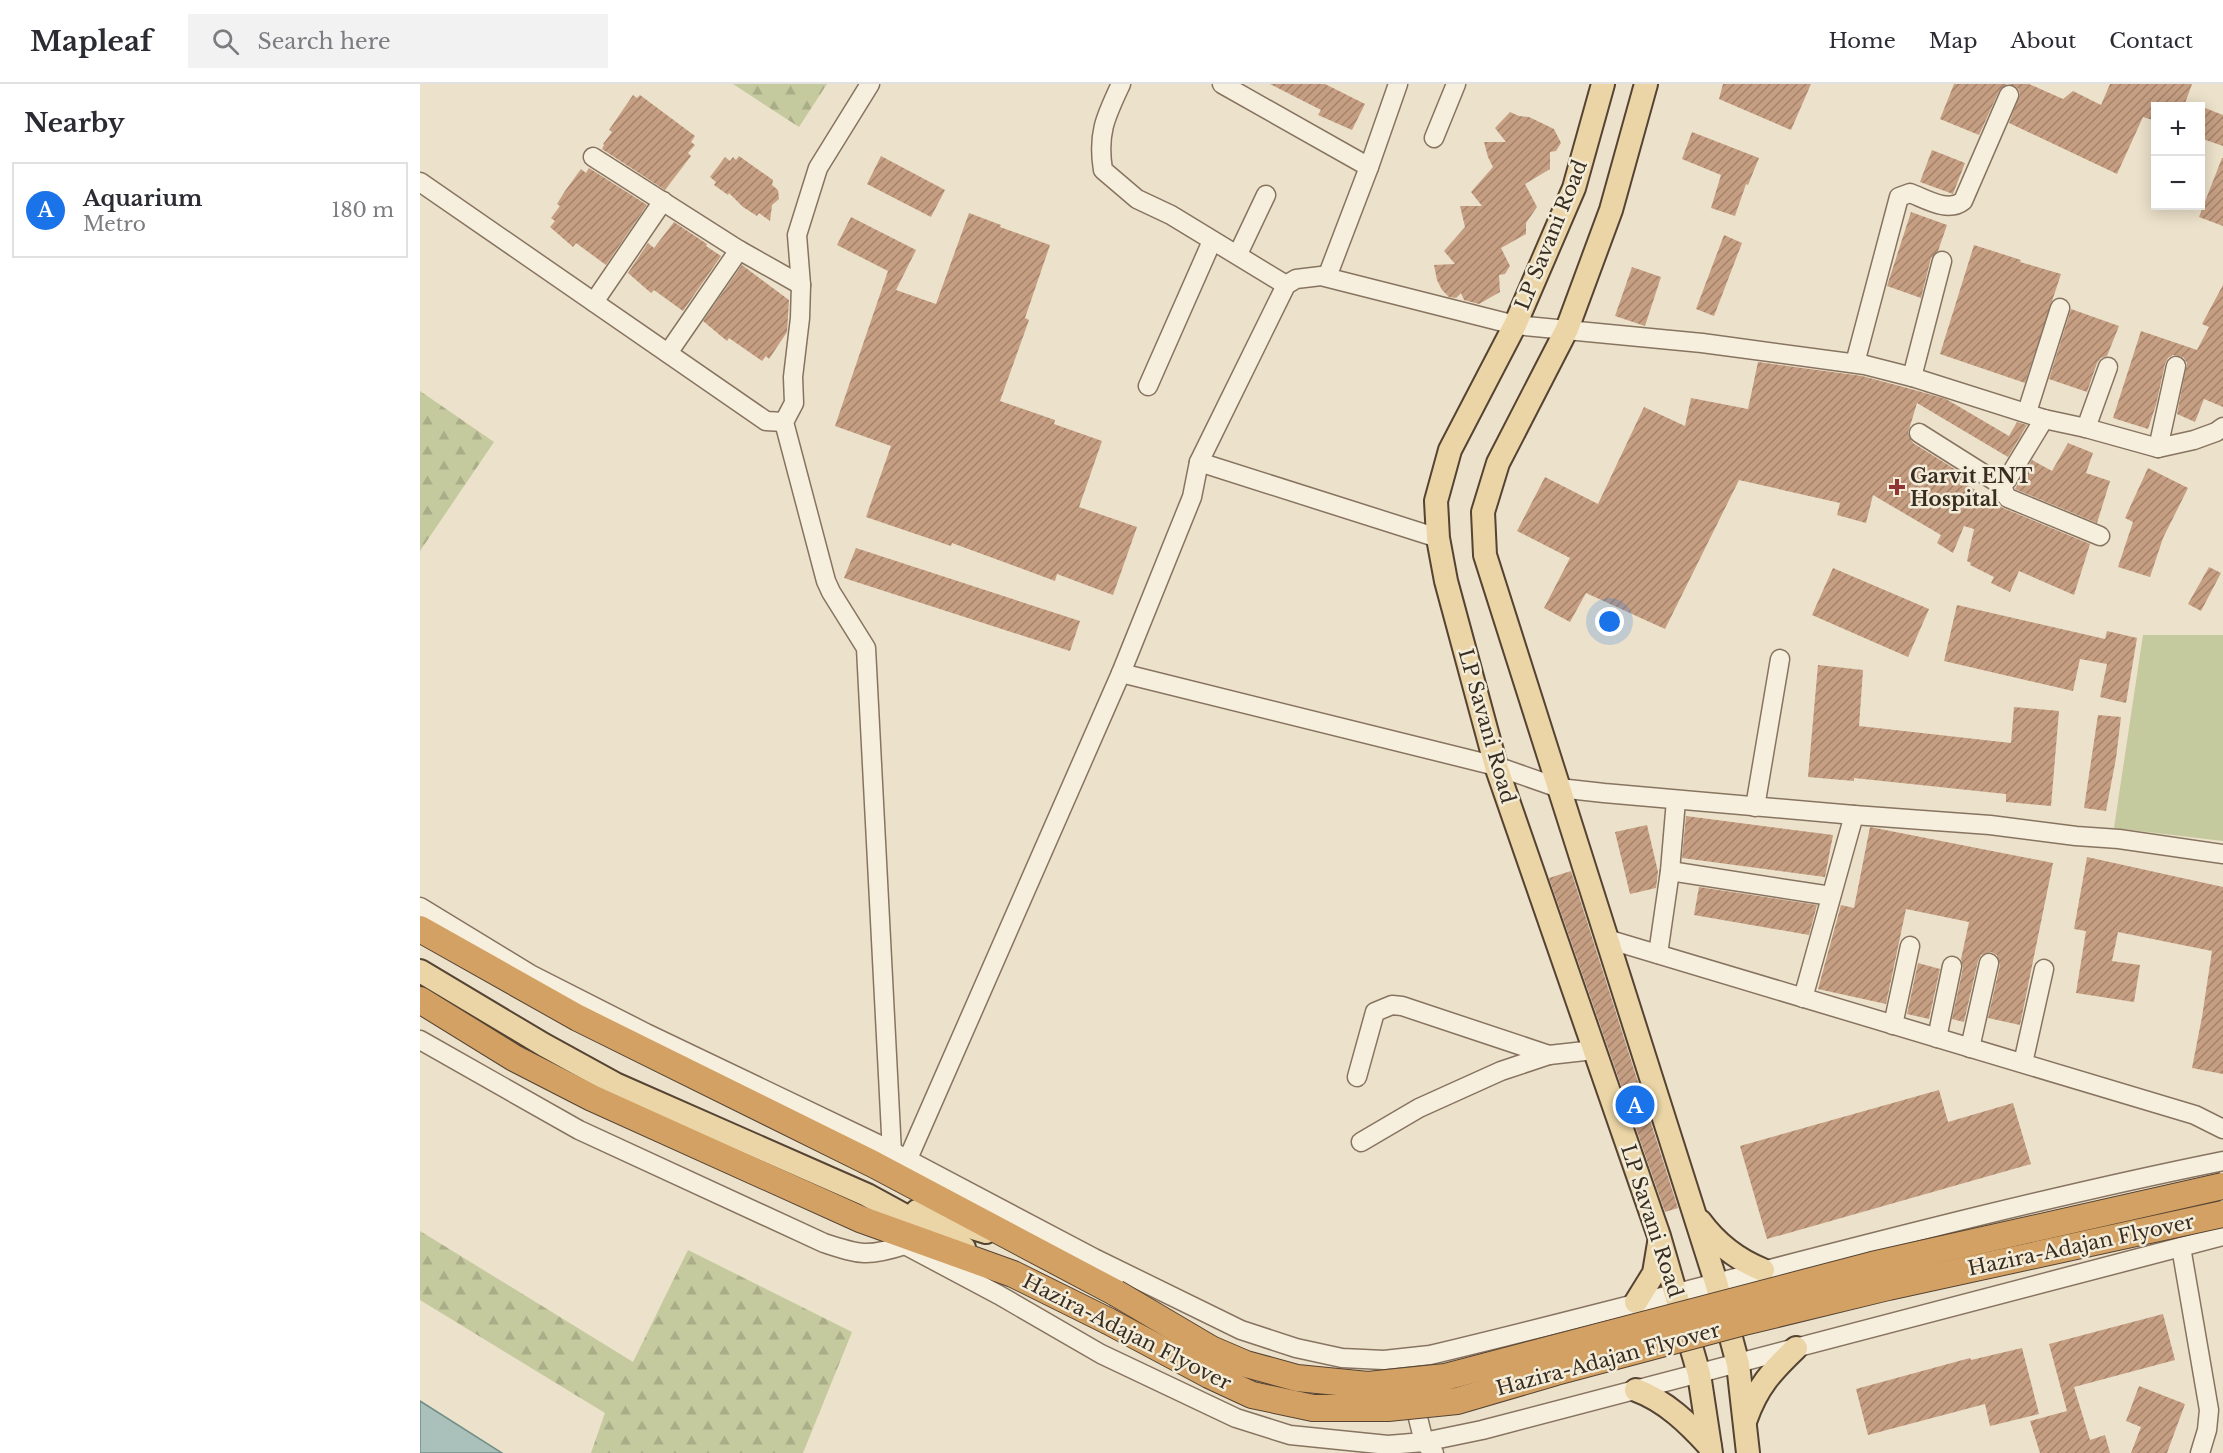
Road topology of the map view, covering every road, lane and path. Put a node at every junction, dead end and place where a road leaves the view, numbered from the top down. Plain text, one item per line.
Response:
1 (870, 84) edge
2 (1222, 84) edge
3 (1398, 84) edge
4 (1456, 84) edge
5 (1603, 84) edge
6 (1646, 84) edge
7 (1117, 86) edge
8 (2009, 95) dead end
9 (1434, 138) dead end
10 (593, 157) dead end
11 (1369, 167) junction
12 (420, 182) edge
13 (1266, 195) dead end
14 (663, 201) junction
15 (1212, 241) junction
16 (740, 250) junction
17 (1238, 254) junction
18 (1942, 261) dead end
19 (1327, 278) junction
20 (801, 285) junction
21 (1286, 285) junction
22 (594, 302) junction
23 (2060, 308) dead end
24 (1515, 325) junction
25 (1567, 329) junction
26 (668, 352) junction
27 (1855, 363) junction
28 (2176, 366) dead end
29 (2108, 367) dead end
30 (1912, 377) junction
31 (1148, 386) dead end
32 (2027, 412) junction
33 (2044, 419) junction
34 (784, 422) junction
35 (2223, 427) edge
36 (2086, 428) junction
37 (1919, 433) dead end
38 (2158, 447) junction
39 (1199, 462) junction
40 (2001, 484) junction
41 (2100, 536) dead end
42 (1438, 538) junction
43 (1780, 659) dead end
44 (1121, 673) junction
45 (1496, 766) junction
46 (1559, 788) junction
47 (1676, 800) junction
48 (1755, 807) junction
49 (1854, 816) junction
50 (2223, 854) edge
51 (1670, 871) junction
52 (1831, 896) junction
53 (420, 907) edge
54 (420, 928) edge
55 (1607, 939) junction
56 (1910, 946) dead end
57 (1658, 954) junction
58 (1989, 963) dead end
59 (1952, 966) dead end
60 (2044, 969) dead end
61 (420, 971) edge
62 (1803, 998) junction
63 (420, 1000) edge
64 (1893, 1025) junction
65 (1937, 1038) junction
66 (420, 1040) edge
67 (1970, 1048) junction
68 (1594, 1050) junction
69 (1549, 1055) junction
70 (2022, 1063) junction
71 (1357, 1077) dead end
72 (2223, 1128) edge
73 (1361, 1142) dead end
74 (899, 1157) junction
75 (2223, 1161) edge
76 (2223, 1186) edge
77 (867, 1195) junction
78 (1694, 1213) junction
79 (2223, 1214) edge
80 (860, 1219) junction
81 (1659, 1236) junction
82 (2223, 1236) edge
83 (1019, 1242) junction
84 (905, 1245) junction
85 (2181, 1247) junction
86 (1763, 1270) junction
87 (1013, 1274) junction
88 (1716, 1282) junction
89 (1676, 1293) junction
90 (1636, 1302) junction
91 (1796, 1348) junction
92 (1402, 1358) junction
93 (1738, 1364) junction
94 (1700, 1374) junction
95 (1636, 1390) junction
96 (1745, 1424) junction
97 (1429, 1448) edge
98 (1711, 1450) edge
99 (1748, 1453) edge
100 (2200, 1453) edge

1 - 20 street
2 - 11 street
3 - 11 street
4 - 9 street
5 - 24 main road, LP Savani Road
6 - 25 main road
7 - 15 street
8 - 27 street
10 - 14 street
11 - 19 street
12 - 22 street
13 - 17 street
14 - 16 street
14 - 22 street
15 - 17 street
15 - 31 street
16 - 20 street
16 - 26 street
17 - 21 street
18 - 30 street
19 - 21 street
19 - 24 street
20 - 34 street
21 - 39 street
22 - 26 street
23 - 32 street
24 - 25 street
24 - 42 main road, LP Savani Road
25 - 27 street
25 - 46 main road
26 - 34 street
27 - 30 street
28 - 38 street
29 - 36 street
30 - 32 street
32 - 33 street
33 - 36 street
33 - 40 street
34 - 74 street
35 - 38 street
36 - 38 street
37 - 40 street
39 - 42 street
39 - 44 street
40 - 41 street
42 - 45 main road, LP Savani Road
43 - 48 street
44 - 45 street
44 - 74 street
45 - 46 street
45 - 68 main road, LP Savani Road
46 - 47 street
46 - 55 main road
47 - 48 street
47 - 51 street
48 - 49 street
49 - 50 street
49 - 52 street
51 - 52 street
51 - 57 street
52 - 62 street
53 - 74 street
54 - 83 highway, Hazira-Adajan Flyover
55 - 57 street
55 - 78 main road
56 - 64 street
57 - 62 street
58 - 67 street
59 - 65 street
60 - 70 street
61 - 77 main road
62 - 64 street
63 - 80 highway, Hazira-Adajan Flyover
64 - 65 street
65 - 67 street
66 - 84 street
67 - 70 street
68 - 69 street
68 - 81 main road, LP Savani Road
69 - 71 street
69 - 73 street
70 - 72 street
74 - 92 street
75 - 86 street
76 - 83 highway, Hazira-Adajan Flyover, bridge
77 - 83 main road
77 - 87 main road
78 - 86 main road
78 - 88 main road
79 - 87 highway, Hazira-Adajan Flyover, bridge
80 - 84 street
80 - 87 highway, Hazira-Adajan Flyover
81 - 89 main road, LP Savani Road
81 - 90 main road
82 - 85 street
84 - 97 street
85 - 91 street
85 - 100 street
86 - 88 street
88 - 89 street
88 - 93 main road
89 - 90 street
89 - 94 main road, LP Savani Road
90 - 92 street
91 - 93 street
91 - 96 main road
92 - 97 street
93 - 94 street
93 - 96 main road
94 - 95 street
94 - 98 main road, LP Savani Road
95 - 97 street
95 - 98 main road
96 - 99 main road

